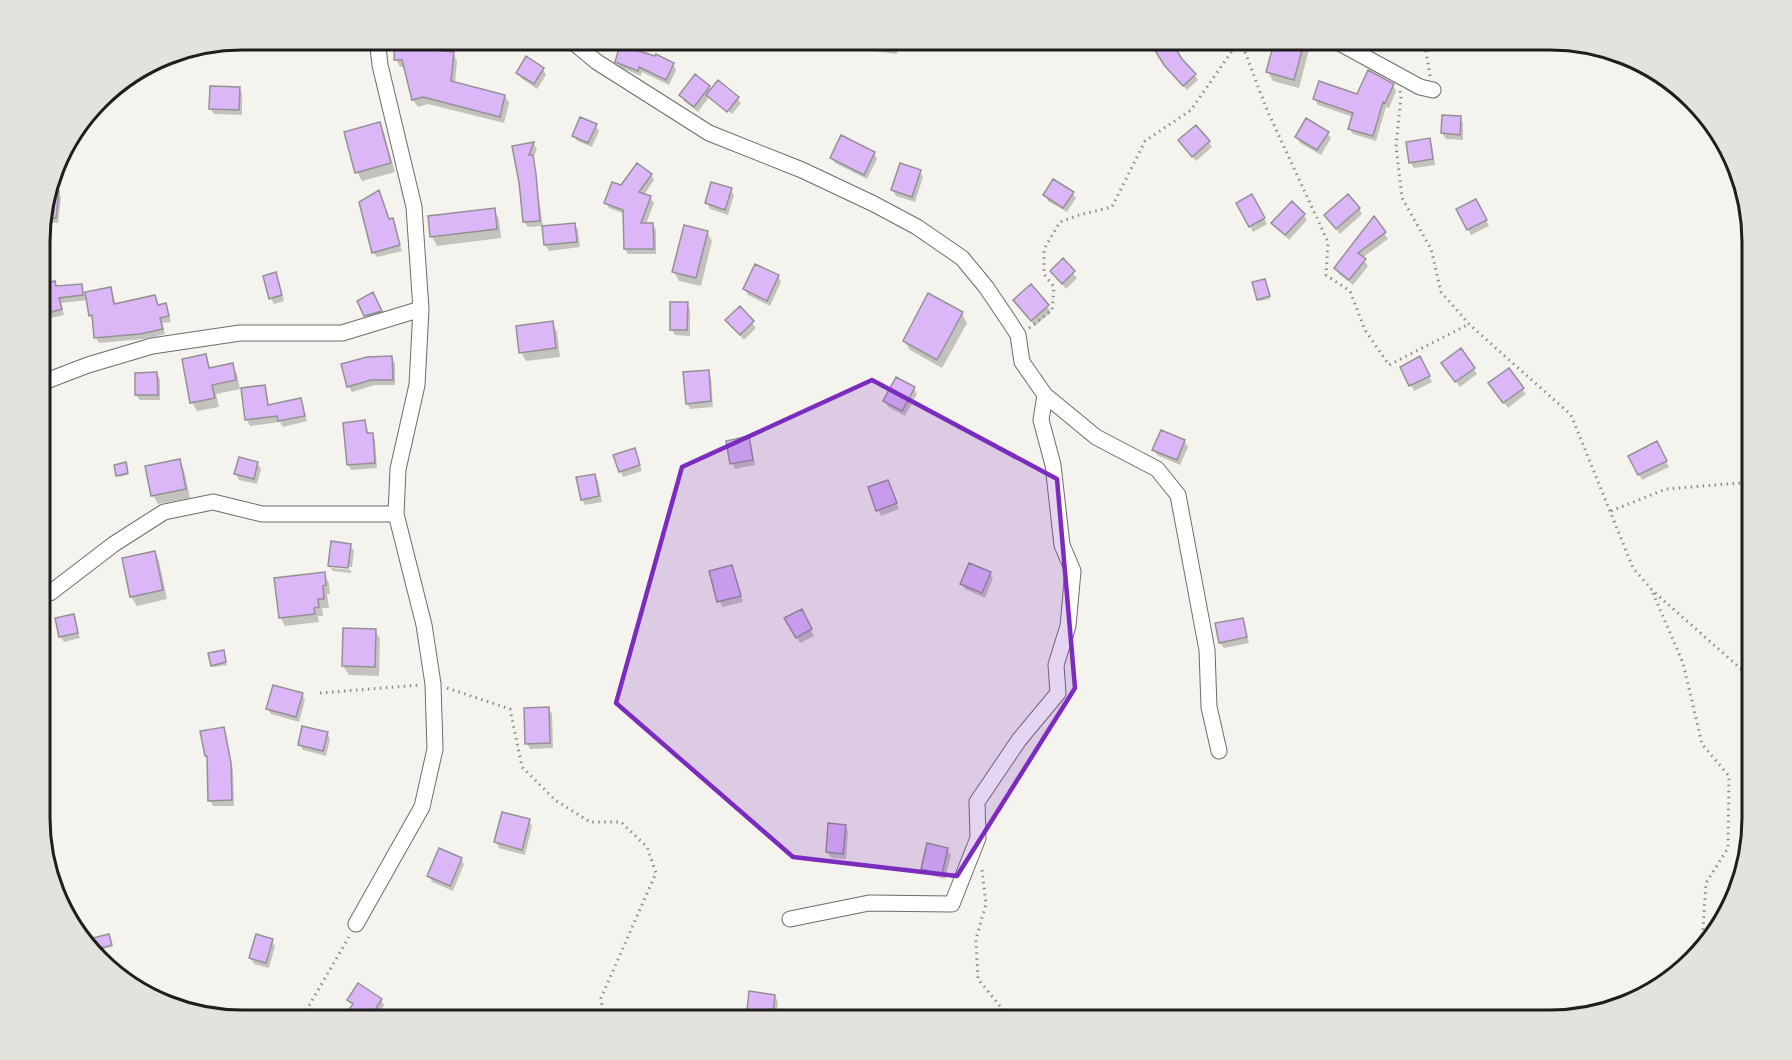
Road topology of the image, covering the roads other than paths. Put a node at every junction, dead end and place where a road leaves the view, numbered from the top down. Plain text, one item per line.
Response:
1 (378, 50) edge
2 (582, 50) edge
3 (1352, 50) edge
4 (1433, 90) road end
5 (421, 309) junction
6 (50, 380) edge
7 (1045, 395) junction
8 (396, 513) junction
9 (50, 593) edge
10 (1219, 751) dead end
11 (790, 919) dead end
12 (356, 924) road end

1 - 5 street
2 - 7 street
3 - 4 street
5 - 6 street
5 - 8 street
7 - 10 street
7 - 11 street
8 - 9 street
8 - 12 street

